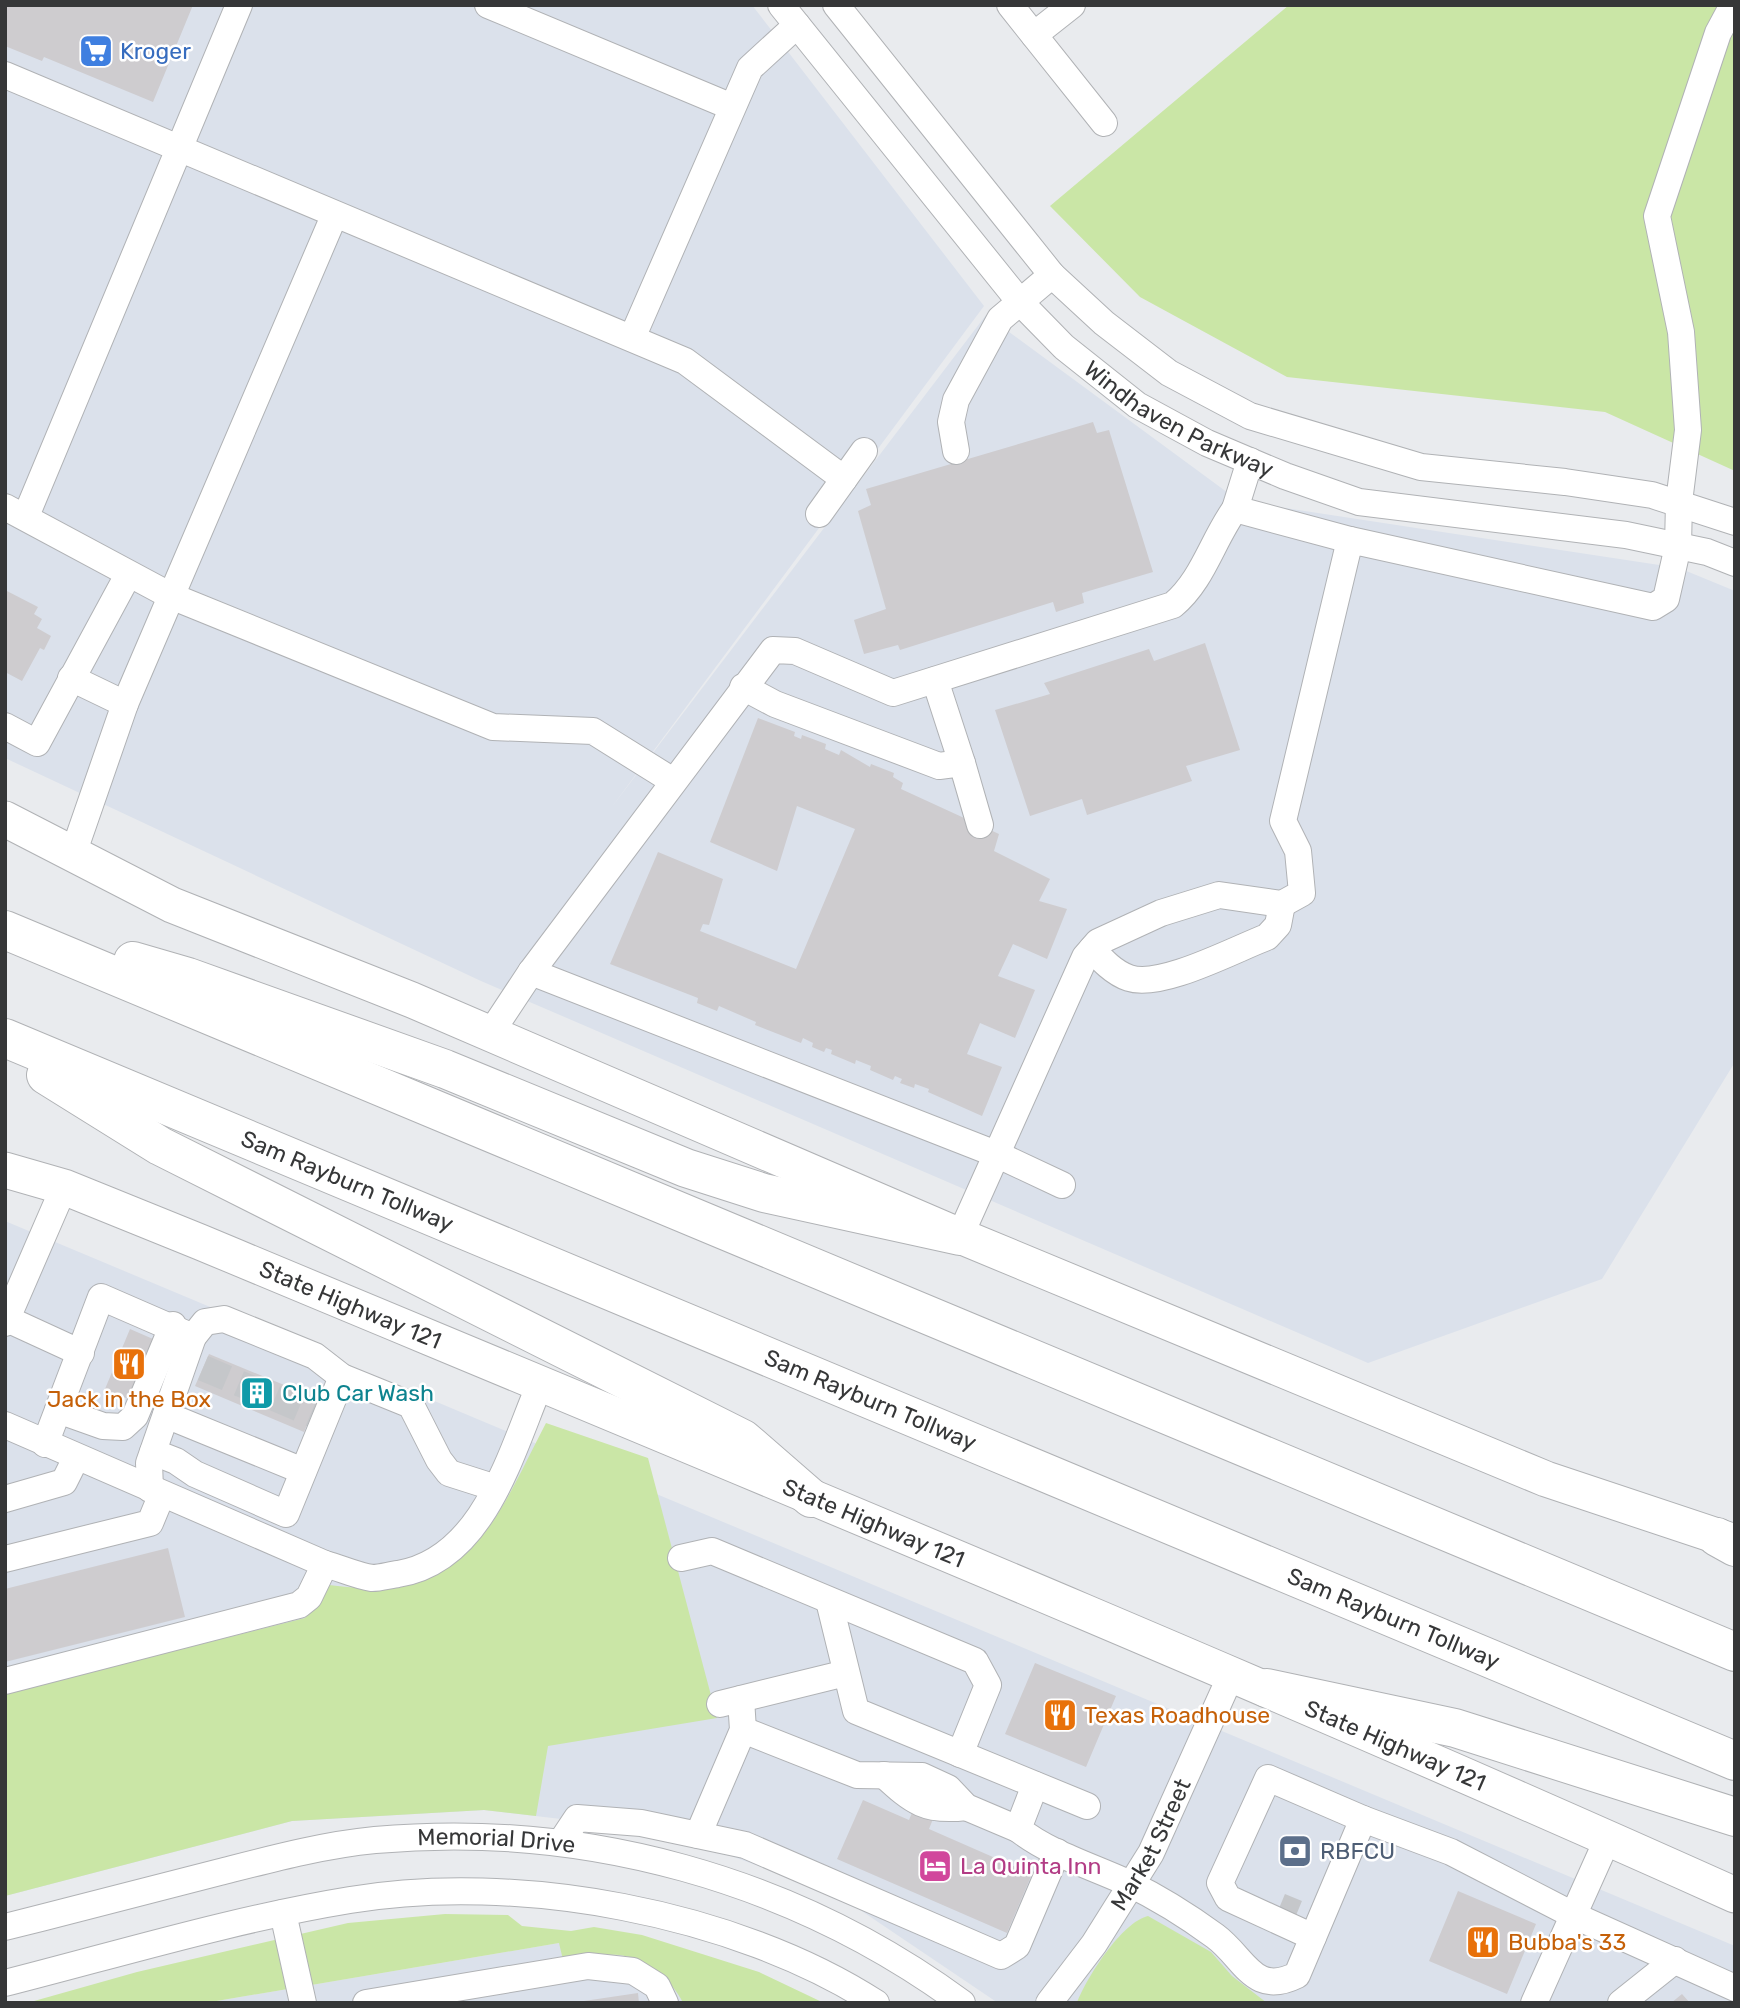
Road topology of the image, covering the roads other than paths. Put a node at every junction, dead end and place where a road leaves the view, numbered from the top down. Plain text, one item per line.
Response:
1 (239, 5) edge
2 (488, 5) edge
3 (836, 5) edge
4 (1010, 5) edge
5 (1072, 5) edge
6 (1733, 5) edge
7 (789, 15) edge
8 (1034, 35) junction
9 (5, 75) edge
10 (732, 107) junction
11 (1104, 123) dead end
12 (181, 149) junction
13 (334, 216) junction
14 (1052, 275) junction
15 (1020, 302) junction
16 (632, 338) junction
17 (864, 451) dead end
18 (956, 451) dead end
19 (1250, 461) junction
20 (844, 479) junction
21 (1679, 502) junction
22 (1235, 509) junction
23 (15, 512) edge
24 (819, 513) dead end
25 (1735, 522) edge
26 (1350, 540) junction
27 (1678, 546) junction
28 (1735, 563) edge
29 (128, 575) junction
30 (172, 596) junction
31 (71, 678) junction
32 (935, 680) junction
33 (743, 687) junction
34 (125, 704) junction
35 (5, 726) edge
36 (962, 763) junction
37 (673, 781) junction
38 (5, 819) edge
39 (980, 825) dead end
40 (73, 854) junction
41 (1282, 904) junction
42 (5, 924) edge
43 (5, 930) edge
44 (1092, 949) junction
45 (531, 972) junction
46 (490, 1034) junction
47 (5, 1038) edge
48 (5, 1051) edge
49 (996, 1154) junction
50 (5, 1170) edge
51 (1062, 1185) dead end
52 (64, 1186) junction
53 (960, 1236) junction
54 (17, 1263) edge
55 (6, 1321) edge
56 (189, 1347) junction
57 (81, 1353) junction
58 (342, 1377) junction
59 (540, 1384) junction
60 (58, 1410) junction
61 (166, 1415) junction
62 (5, 1426) edge
63 (45, 1444) junction
64 (153, 1452) junction
65 (76, 1458) junction
66 (303, 1471) junction
67 (496, 1488) junction
68 (156, 1491) junction
69 (811, 1498) junction
70 (5, 1499) edge
71 (1729, 1542) edge
72 (681, 1558) dead end
73 (5, 1559) edge
74 (325, 1564) junction
75 (829, 1601) junction
76 (1735, 1653) edge
77 (846, 1673) junction
78 (1231, 1673) junction
79 (5, 1681) edge
80 (1267, 1688) junction
81 (743, 1730) junction
82 (960, 1754) junction
83 (1735, 1761) edge
84 (1035, 1785) junction
85 (1087, 1807) dead end
86 (1735, 1817) edge
87 (1363, 1819) junction
88 (1018, 1829) junction
89 (698, 1835) junction
90 (1608, 1838) junction
91 (561, 1842) junction
92 (1057, 1852) junction
93 (1132, 1885) junction
94 (1735, 1895) edge
95 (283, 1913) junction
96 (1575, 1916) junction
97 (1290, 1920) junction
98 (5, 1927) edge
99 (1675, 1960) junction
100 (5, 1983) edge
101 (1735, 1988) edge
102 (1281, 1993) edge
103 (303, 2003) edge
104 (366, 2003) edge
105 (666, 2003) edge
106 (876, 2003) edge
107 (962, 2003) edge
108 (1049, 2003) edge
109 (1534, 2003) edge
110 (1621, 2003) edge

1 - 12 street
2 - 10 street
3 - 14 street, Windhaven Parkway
4 - 8 street
5 - 8 street
6 - 21 street
7 - 10 street
7 - 15 street, Windhaven Parkway
8 - 11 street
9 - 12 street
10 - 16 street
12 - 13 street
12 - 23 street
13 - 16 street
13 - 30 street
14 - 15 street
14 - 21 street, Windhaven Parkway
15 - 18 street
15 - 19 street, Windhaven Parkway
16 - 20 street
17 - 20 street
19 - 22 street
19 - 27 street, Windhaven Parkway
20 - 24 street
21 - 25 street, Windhaven Parkway
21 - 27 street
22 - 26 street
22 - 32 street
23 - 29 street
26 - 27 street
26 - 41 street
27 - 28 street, Windhaven Parkway
29 - 30 street
29 - 31 street
30 - 34 street
30 - 37 street
31 - 34 street
31 - 35 street
32 - 33 street
32 - 36 street
33 - 36 street
33 - 37 street
34 - 40 street
36 - 39 street
37 - 45 street
38 - 40 main road
40 - 46 main road
41 - 44 street
41 - 44 street
42 - 53 highway
43 - 76 highway
44 - 49 street
45 - 46 street
45 - 49 street
46 - 53 main road
47 - 83 highway, Sam Rayburn Tollway
48 - 69 highway
49 - 51 street
49 - 53 street
50 - 52 main road, State Highway 121
52 - 54 street
52 - 59 main road, State Highway 121
53 - 71 main road
54 - 55 street
55 - 57 street
56 - 57 street
56 - 58 street
56 - 60 street
56 - 61 street
57 - 60 street
58 - 66 street
58 - 67 street
59 - 67 street
59 - 69 main road, State Highway 121
60 - 63 street
61 - 64 street
61 - 66 street
62 - 63 street
63 - 65 street
64 - 66 street
64 - 68 street
65 - 68 street
65 - 70 street
67 - 74 street
68 - 73 street
68 - 74 street
69 - 78 main road, State Highway 121
72 - 75 street
74 - 79 street
75 - 77 street
75 - 82 street
77 - 81 street
77 - 82 street
78 - 80 main road, State Highway 121
78 - 93 street, Market Street
80 - 86 highway
80 - 90 main road, State Highway 121
81 - 88 street
81 - 89 street
82 - 84 street
84 - 85 street
84 - 88 street
87 - 96 street
87 - 97 street
87 - 97 street
88 - 92 street
89 - 91 street
89 - 92 street
90 - 94 main road, State Highway 121
90 - 96 street
91 - 98 street, Memorial Drive
91 - 107 street, Memorial Drive
92 - 93 street
93 - 102 street
93 - 108 street, Market Street
95 - 100 street
95 - 103 street
95 - 106 street
96 - 99 street
96 - 109 street
97 - 102 street
99 - 101 street
99 - 110 street
104 - 105 street

